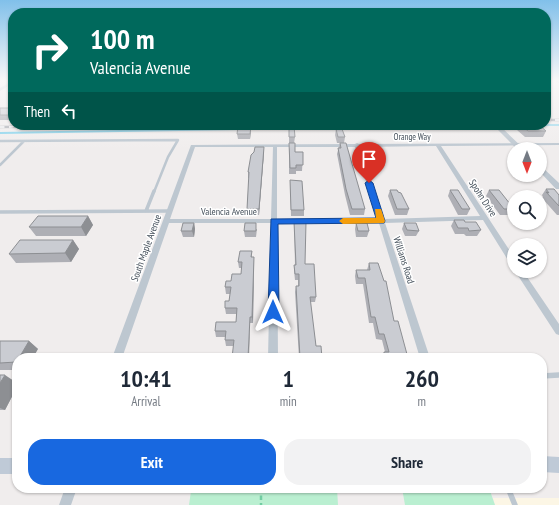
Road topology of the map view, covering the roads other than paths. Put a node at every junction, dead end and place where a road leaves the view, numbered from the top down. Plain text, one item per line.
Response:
1 (501, 130) edge
2 (0, 141) edge
3 (24, 141) junction
4 (514, 142) edge
5 (357, 144) junction
6 (437, 144) junction
7 (507, 144) edge
8 (547, 144) edge
9 (559, 144) edge
10 (275, 145) junction
11 (193, 146) joint
12 (0, 165) edge
13 (547, 175) edge
14 (559, 187) edge
15 (146, 211) junction
16 (170, 211) junction
17 (0, 212) edge
18 (484, 218) junction
19 (166, 221) junction
20 (274, 221) junction
21 (381, 221) junction
22 (507, 252) edge
23 (524, 278) edge
24 (559, 330) edge
25 (119, 353) edge
26 (273, 353) edge
27 (423, 353) edge
28 (559, 375) edge
29 (547, 376) edge
30 (547, 464) edge
31 (559, 465) edge
32 (0, 466) edge
33 (12, 466) edge
34 (69, 493) edge
35 (510, 493) edge
36 (65, 505) edge
37 (515, 505) edge

1 - 4 street
2 - 3 lane
3 - 12 lane
3 - 15 lane
5 - 6 street, Orange Way
5 - 10 street, Orange Way
5 - 21 street, Williams Road
6 - 7 street, Orange Way
6 - 18 street, Spohn Drive
8 - 9 street, Orange Way
10 - 11 street, Orange Way
10 - 20 street
11 - 16 street, South Maple Avenue
13 - 14 street
15 - 16 lane
15 - 17 lane
16 - 19 street, South Maple Avenue
18 - 21 street, Valencia Avenue
18 - 22 street, Spohn Drive
19 - 20 street, Valencia Avenue
19 - 25 street, South Maple Avenue
20 - 21 street, Valencia Avenue
20 - 26 street
21 - 27 street, Williams Road
23 - 24 street
28 - 29 lane
30 - 31 main road
32 - 33 main road
34 - 36 street
35 - 37 lane

